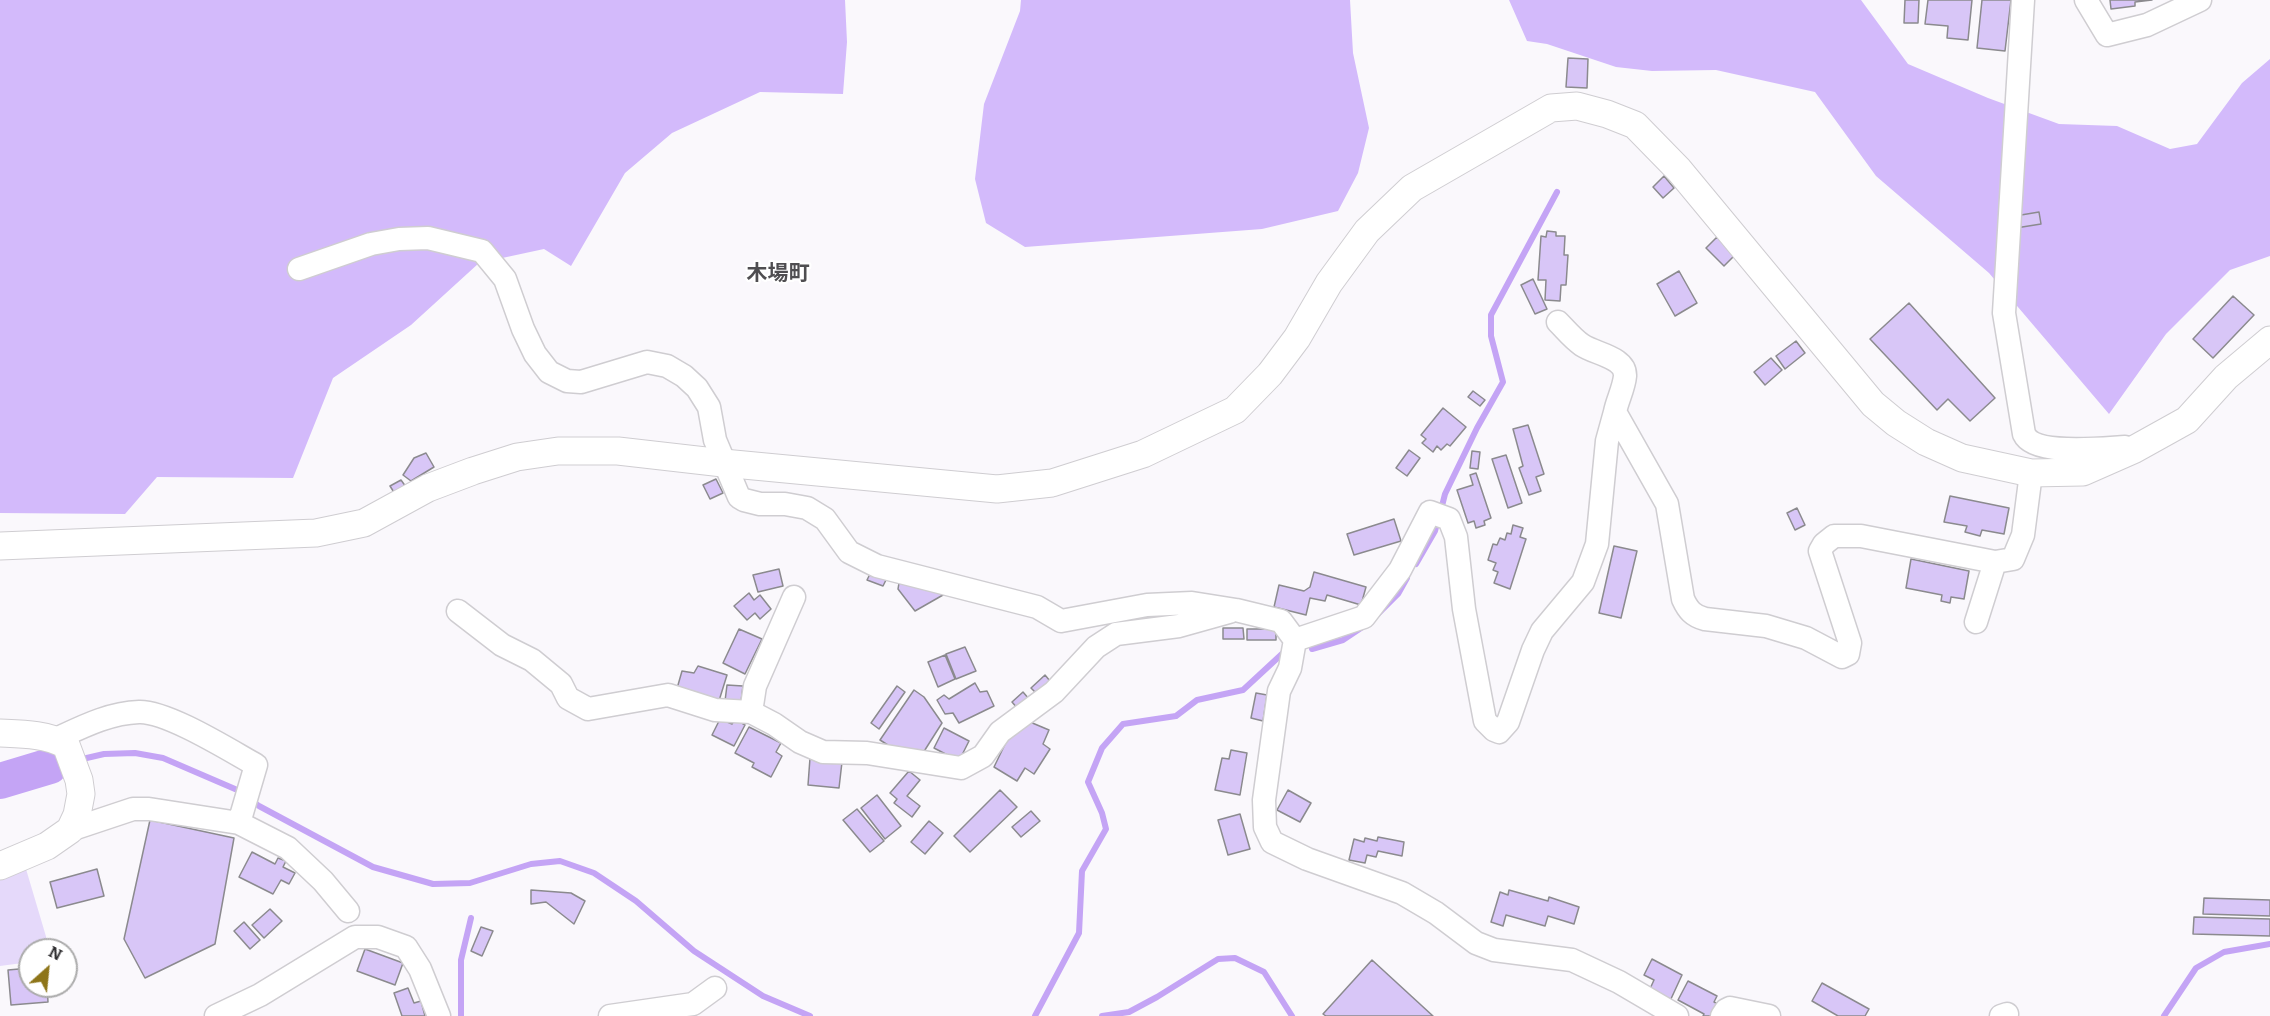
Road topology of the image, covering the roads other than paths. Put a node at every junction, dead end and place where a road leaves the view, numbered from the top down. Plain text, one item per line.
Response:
1 (2023, 0) edge
2 (2086, 0) edge
3 (2200, 0) edge
4 (299, 269) dead end
5 (1558, 322) dead end
6 (2270, 340) edge
7 (1615, 412) junction
8 (2133, 450) junction
9 (723, 463) junction
10 (2031, 473) junction
11 (0, 546) edge
12 (1995, 562) junction
13 (794, 597) dead end
14 (1236, 610) junction
15 (458, 611) dead end
16 (1976, 621) dead end
17 (1295, 640) junction
18 (751, 712) junction
19 (0, 734) edge
20 (61, 742) junction
21 (239, 823) junction
22 (70, 830) junction
23 (0, 866) edge
24 (348, 911) dead end
25 (715, 988) dead end
26 (216, 1016) edge
27 (439, 1016) edge
28 (609, 1016) edge
29 (1677, 1016) edge
30 (1722, 1016) edge
31 (1769, 1016) edge

1 - 8 street
2 - 3 street
4 - 9 street
5 - 7 street
6 - 8 street
7 - 12 street
7 - 17 street
8 - 10 street
9 - 10 street
9 - 11 street
9 - 14 street
10 - 12 street
12 - 16 street
13 - 18 street
14 - 17 street
14 - 18 street
15 - 18 street
17 - 29 street
19 - 20 street
20 - 21 street
20 - 22 street
21 - 22 street
21 - 24 street
22 - 23 street
25 - 28 street
26 - 27 street
30 - 31 street

